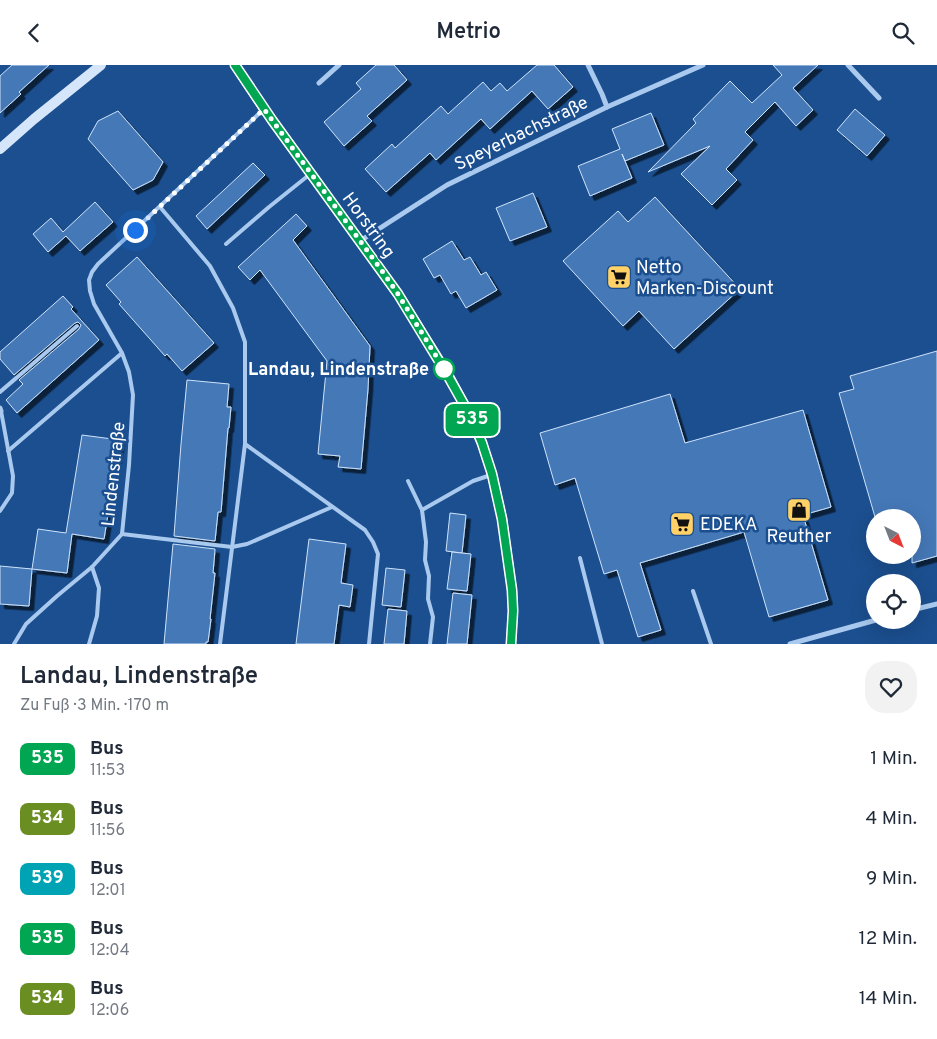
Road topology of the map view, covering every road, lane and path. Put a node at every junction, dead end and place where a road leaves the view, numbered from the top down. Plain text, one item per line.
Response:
1 (101, 65) edge
2 (235, 65) edge
3 (340, 65) edge
4 (588, 65) edge
5 (703, 65) edge
6 (848, 65) edge
7 (319, 83) dead end
8 (879, 98) dead end
9 (607, 107) junction
10 (264, 109) junction
11 (0, 149) edge
12 (311, 173) junction
13 (160, 207) junction
14 (359, 241) junction
15 (226, 244) dead end
16 (77, 326) dead end
17 (122, 353) junction
18 (0, 392) edge
19 (0, 409) edge
20 (245, 444) junction
21 (8, 451) junction
22 (492, 474) junction
23 (408, 481) dead end
24 (332, 507) junction
25 (422, 510) junction
26 (0, 511) edge
27 (122, 534) junction
28 (232, 547) junction
29 (580, 558) dead end
30 (92, 567) junction
31 (693, 591) dead end
32 (937, 604) edge
33 (921, 608) edge
34 (866, 623) edge
35 (14, 644) edge
36 (89, 644) edge
37 (220, 644) edge
38 (369, 644) edge
39 (430, 644) edge
40 (511, 644) edge
41 (602, 644) edge
42 (711, 644) edge
43 (790, 644) edge

1 - 11 street
2 - 10 street, Horstring
3 - 7 street
4 - 9 street
5 - 9 street, Speyerbachstraße
6 - 8 street
9 - 14 street, Speyerbachstraße
10 - 12 street, Horstring
10 - 13 lane
12 - 14 street, Horstring
12 - 15 lane
13 - 17 lane, Lindenstraße
13 - 20 lane
14 - 22 street, Horstring
16 - 18 lane
17 - 21 lane
17 - 27 lane, Lindenstraße
19 - 21 lane
20 - 24 lane
20 - 28 lane
21 - 26 lane
22 - 25 lane
22 - 40 street, Horstring
23 - 25 lane
24 - 28 lane
24 - 38 lane
25 - 39 lane
27 - 28 lane
27 - 30 lane, Lindenstraße
28 - 37 lane
29 - 41 lane
30 - 35 lane, Lindenstraße
30 - 36 lane
31 - 42 lane
32 - 33 street
34 - 43 street

